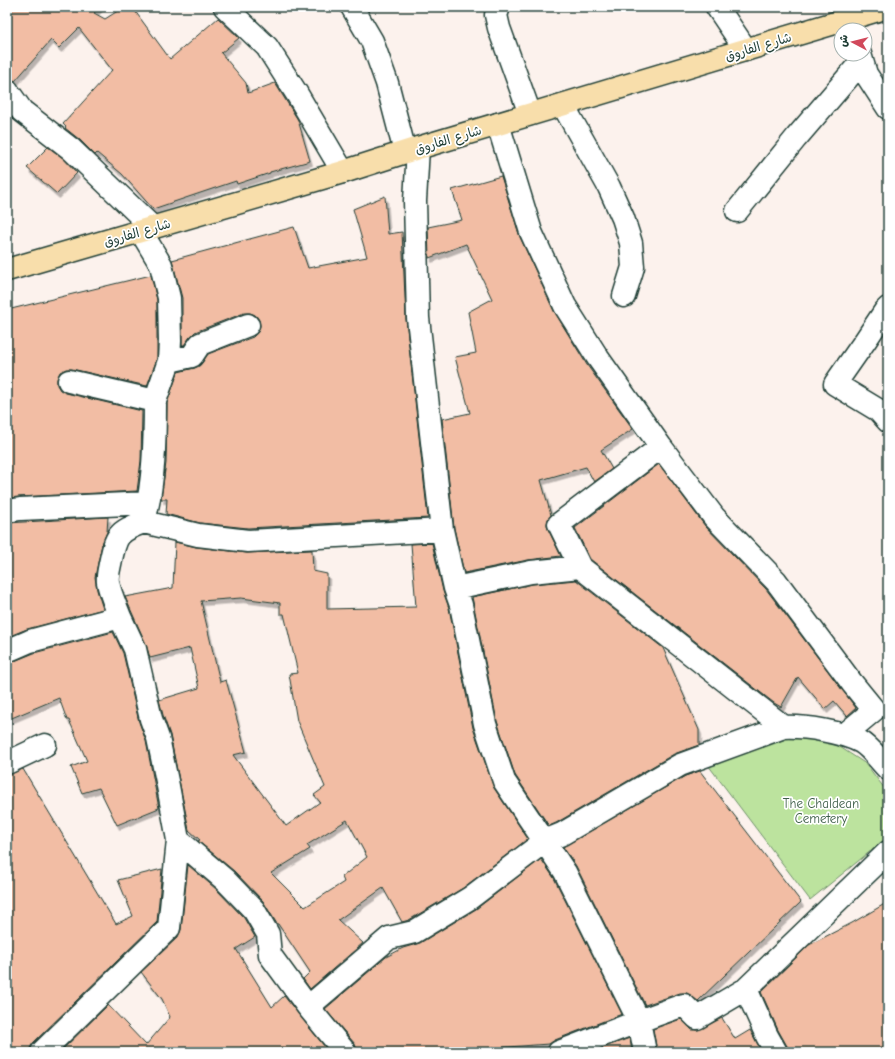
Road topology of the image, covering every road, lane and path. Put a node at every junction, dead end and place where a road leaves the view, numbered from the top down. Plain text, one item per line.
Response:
1 (225, 7) edge
2 (352, 7) edge
3 (499, 7) edge
4 (718, 7) edge
5 (888, 8) edge
6 (856, 22) edge
7 (833, 28) edge
8 (746, 50) junction
9 (858, 62) edge
10 (862, 62) edge
11 (7, 90) edge
12 (563, 105) junction
13 (888, 108) edge
14 (530, 114) junction
15 (498, 124) junction
16 (411, 150) junction
17 (343, 172) junction
18 (737, 212) dead end
19 (146, 229) junction
20 (7, 270) edge
21 (624, 296) dead end
22 (888, 308) edge
23 (248, 325) dead end
24 (169, 361) junction
25 (69, 381) dead end
26 (155, 401) junction
27 (888, 421) edge
28 (661, 447) junction
29 (7, 511) edge
30 (146, 512) junction
31 (442, 530) junction
32 (580, 567) junction
33 (455, 588) junction
34 (120, 617) junction
35 (7, 651) edge
36 (881, 704) edge
37 (784, 727) junction
38 (844, 736) junction
39 (45, 745) dead end
40 (7, 763) edge
41 (888, 769) edge
42 (178, 840) junction
43 (545, 841) junction
44 (888, 852) edge
45 (746, 989) junction
46 (308, 1007) junction
47 (640, 1021) junction
48 (42, 1052) edge
49 (345, 1052) edge
50 (560, 1052) edge
51 (645, 1052) edge
52 (776, 1052) edge

1 - 17 street
2 - 16 street
3 - 14 street
4 - 8 street
5 - 6 main road, شارع الفاروق
7 - 8 main road, شارع الفاروق
8 - 12 main road, شارع الفاروق
9 - 18 street
10 - 13 street
11 - 19 street
12 - 14 main road, شارع الفاروق
12 - 21 street
14 - 15 main road, شارع الفاروق
15 - 16 main road, شارع الفاروق
15 - 28 street
16 - 17 main road, شارع الفاروق
16 - 31 street
17 - 19 main road, شارع الفاروق
19 - 20 main road, شارع الفاروق
19 - 24 street
22 - 27 street
23 - 24 street
24 - 26 street
25 - 26 street
26 - 30 street
28 - 32 street
28 - 36 street
29 - 30 street
30 - 31 street
30 - 34 street
31 - 33 street
32 - 33 street
32 - 37 street
33 - 43 street
34 - 35 street
34 - 42 street
36 - 38 street
37 - 38 street
37 - 43 street
38 - 41 street
39 - 40 street
42 - 46 street
42 - 48 street
43 - 46 street
43 - 47 street
44 - 45 street
45 - 47 street
45 - 52 street
46 - 49 street
47 - 50 street
47 - 51 street

